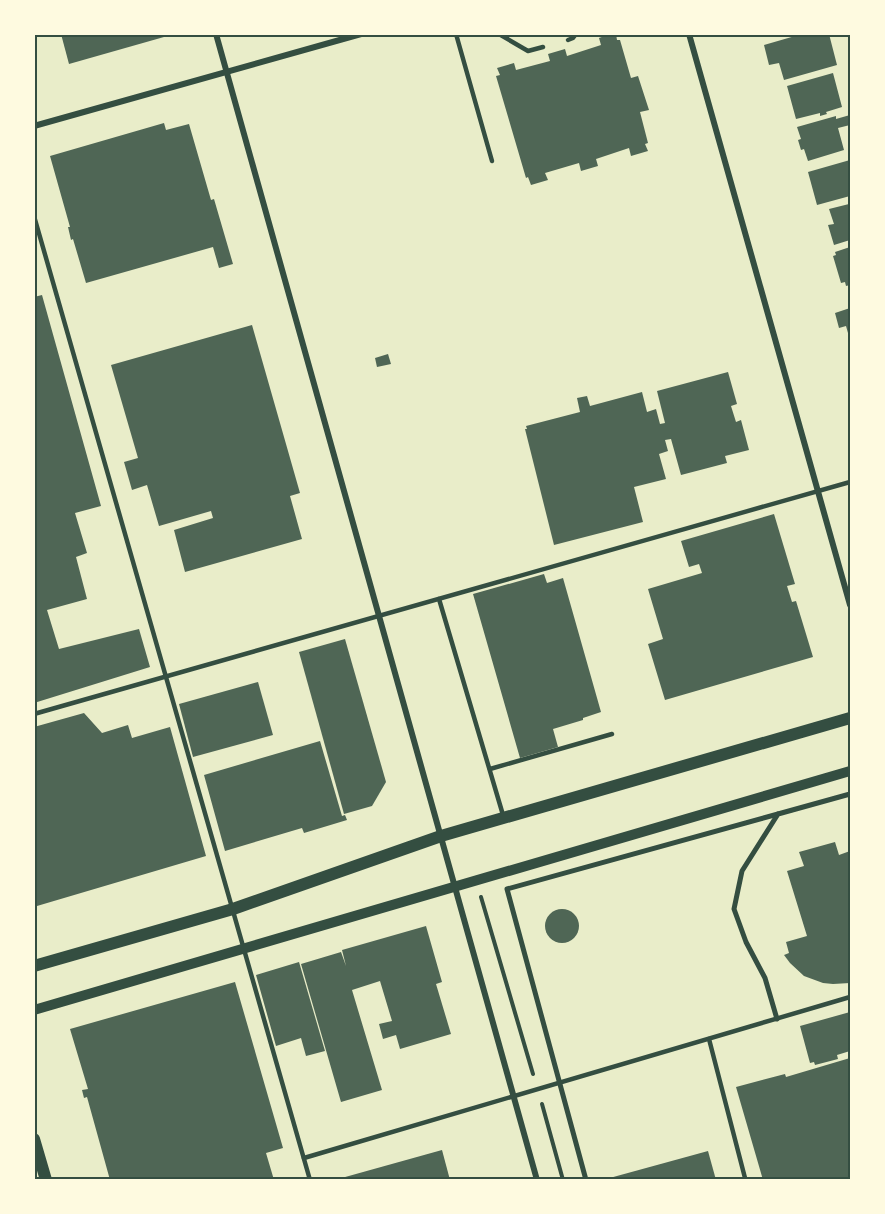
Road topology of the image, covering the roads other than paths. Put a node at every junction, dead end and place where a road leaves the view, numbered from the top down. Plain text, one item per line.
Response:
1 (216, 34) edge
2 (361, 34) edge
3 (456, 34) edge
4 (499, 34) edge
5 (576, 34) edge
6 (689, 34) edge
7 (568, 40) dead end
8 (543, 46) dead end
9 (227, 72) junction
10 (34, 126) edge
11 (492, 161) dead end
12 (34, 216) edge
13 (850, 482) edge
14 (818, 492) junction
15 (439, 599) junction
16 (850, 605) edge
17 (379, 617) junction
18 (168, 677) junction
19 (34, 714) edge
20 (850, 717) edge
21 (612, 734) dead end
22 (490, 769) junction
23 (850, 771) edge
24 (850, 794) edge
25 (778, 814) junction
26 (504, 818) junction
27 (441, 836) junction
28 (454, 886) junction
29 (233, 909) junction
30 (245, 948) junction
31 (34, 966) edge
32 (850, 997) edge
33 (34, 1010) edge
34 (777, 1018) junction
35 (709, 1039) junction
36 (560, 1084) junction
37 (514, 1097) junction
38 (34, 1139) edge
39 (304, 1158) junction
40 (46, 1179) edge
41 (310, 1179) edge
42 (537, 1179) edge
43 (586, 1179) edge
44 (745, 1179) edge

1 - 9 street
2 - 9 street
3 - 11 lane
4 - 8 lane
5 - 7 lane
6 - 14 street
9 - 10 street
9 - 17 street
12 - 18 lane
13 - 14 lane
14 - 15 lane
14 - 16 street
15 - 17 lane
15 - 22 lane
17 - 18 lane
17 - 27 street
18 - 19 lane
18 - 29 lane
20 - 26 main road
21 - 22 lane
22 - 26 lane
23 - 28 street
24 - 25 street
25 - 34 street
25 - 36 street
26 - 27 main road
27 - 28 street
27 - 29 main road
28 - 30 street
28 - 37 street
29 - 30 lane
29 - 31 main road
30 - 33 street
30 - 39 lane
32 - 34 lane
34 - 35 lane
35 - 36 lane
35 - 44 lane
36 - 37 lane
36 - 43 street
37 - 39 lane
37 - 42 street
38 - 40 main road
39 - 41 lane

